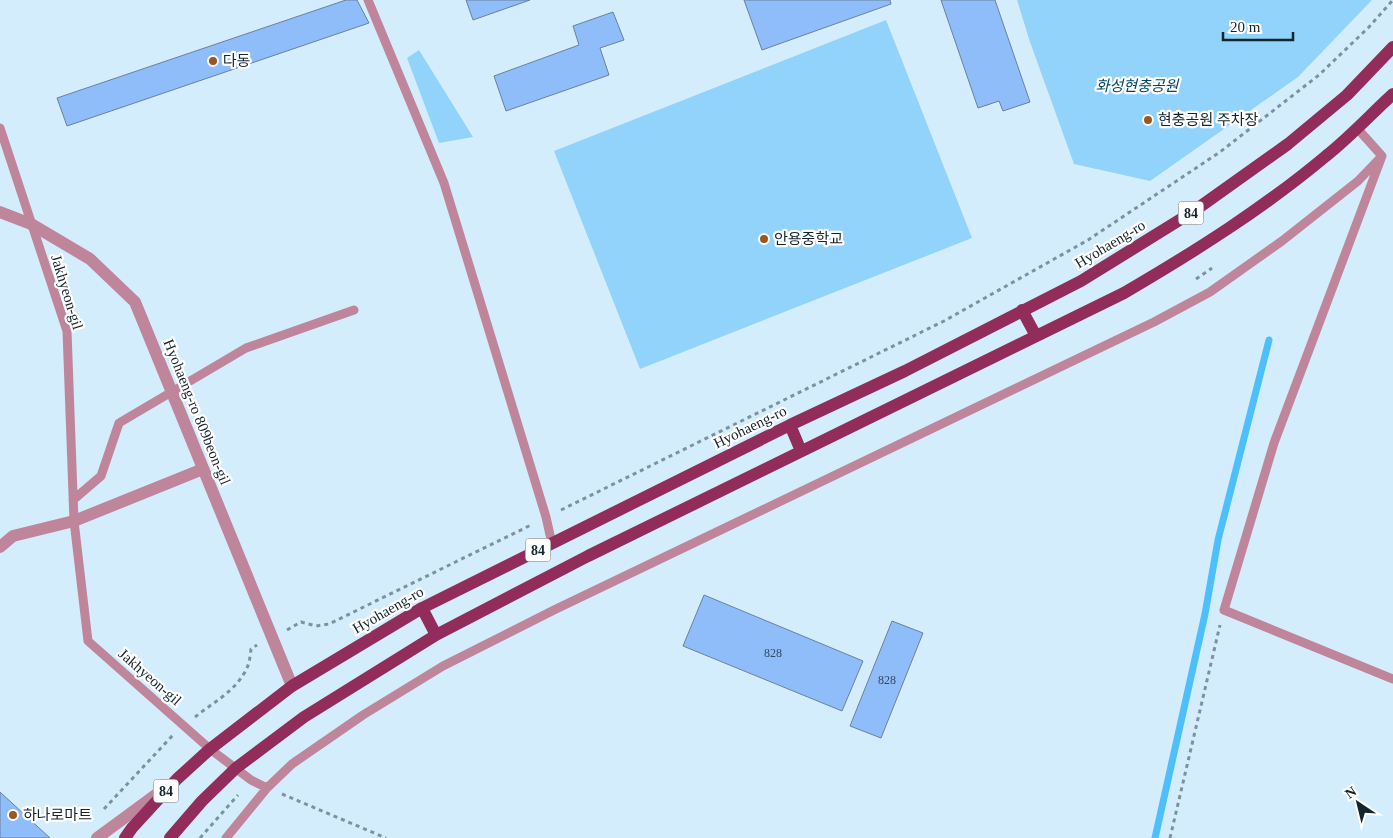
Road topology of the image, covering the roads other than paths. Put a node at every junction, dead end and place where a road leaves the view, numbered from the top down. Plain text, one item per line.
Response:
1 (368, 0) edge
2 (1393, 47) edge
3 (1393, 94) edge
4 (0, 128) edge
5 (1357, 128) junction
6 (1382, 156) junction
7 (0, 212) edge
8 (32, 224) junction
9 (354, 310) dead end
10 (1022, 310) junction
11 (1036, 336) junction
12 (171, 392) junction
13 (790, 425) junction
14 (801, 451) junction
15 (203, 469) junction
16 (73, 500) junction
17 (74, 521) junction
18 (552, 544) junction
19 (0, 547) edge
20 (422, 608) junction
21 (436, 635) junction
22 (1393, 679) edge
23 (292, 686) junction
24 (210, 749) junction
25 (236, 768) junction
26 (177, 779) junction
27 (267, 788) junction
28 (97, 838) edge
29 (125, 838) edge
30 (170, 838) edge
31 (226, 838) edge

1 - 18 lane
2 - 10 main road, Hyohaeng-ro / 84
3 - 5 main road, 84
4 - 8 lane, Jakhyeon-gil
5 - 6 lane
5 - 11 main road, 84
6 - 22 lane
6 - 27 lane
7 - 8 street, Hyohaeng-ro 809beon-gil
8 - 12 street, Hyohaeng-ro 809beon-gil
8 - 16 lane, Jakhyeon-gil
9 - 12 lane
10 - 11 main road
10 - 13 main road, Hyohaeng-ro / 84
11 - 14 main road, 84
12 - 15 street, Hyohaeng-ro 809beon-gil
12 - 16 lane
13 - 14 main road
13 - 18 main road, Hyohaeng-ro / 84
14 - 21 main road, 84
15 - 17 street
15 - 23 street, Hyohaeng-ro 809beon-gil
16 - 17 lane, Jakhyeon-gil
17 - 19 street
17 - 24 lane, Jakhyeon-gil
18 - 20 main road, Hyohaeng-ro / 84
20 - 21 main road
20 - 23 main road, Hyohaeng-ro / 84
21 - 25 main road, 84
23 - 24 main road, Hyohaeng-ro / 84
24 - 25 lane, Jakhyeon-gil
24 - 26 main road, Hyohaeng-ro / 84
25 - 27 lane, Jakhyeon-gil
25 - 30 main road, 84
26 - 28 street
26 - 29 main road, Hyohaeng-ro / 84
27 - 31 lane

